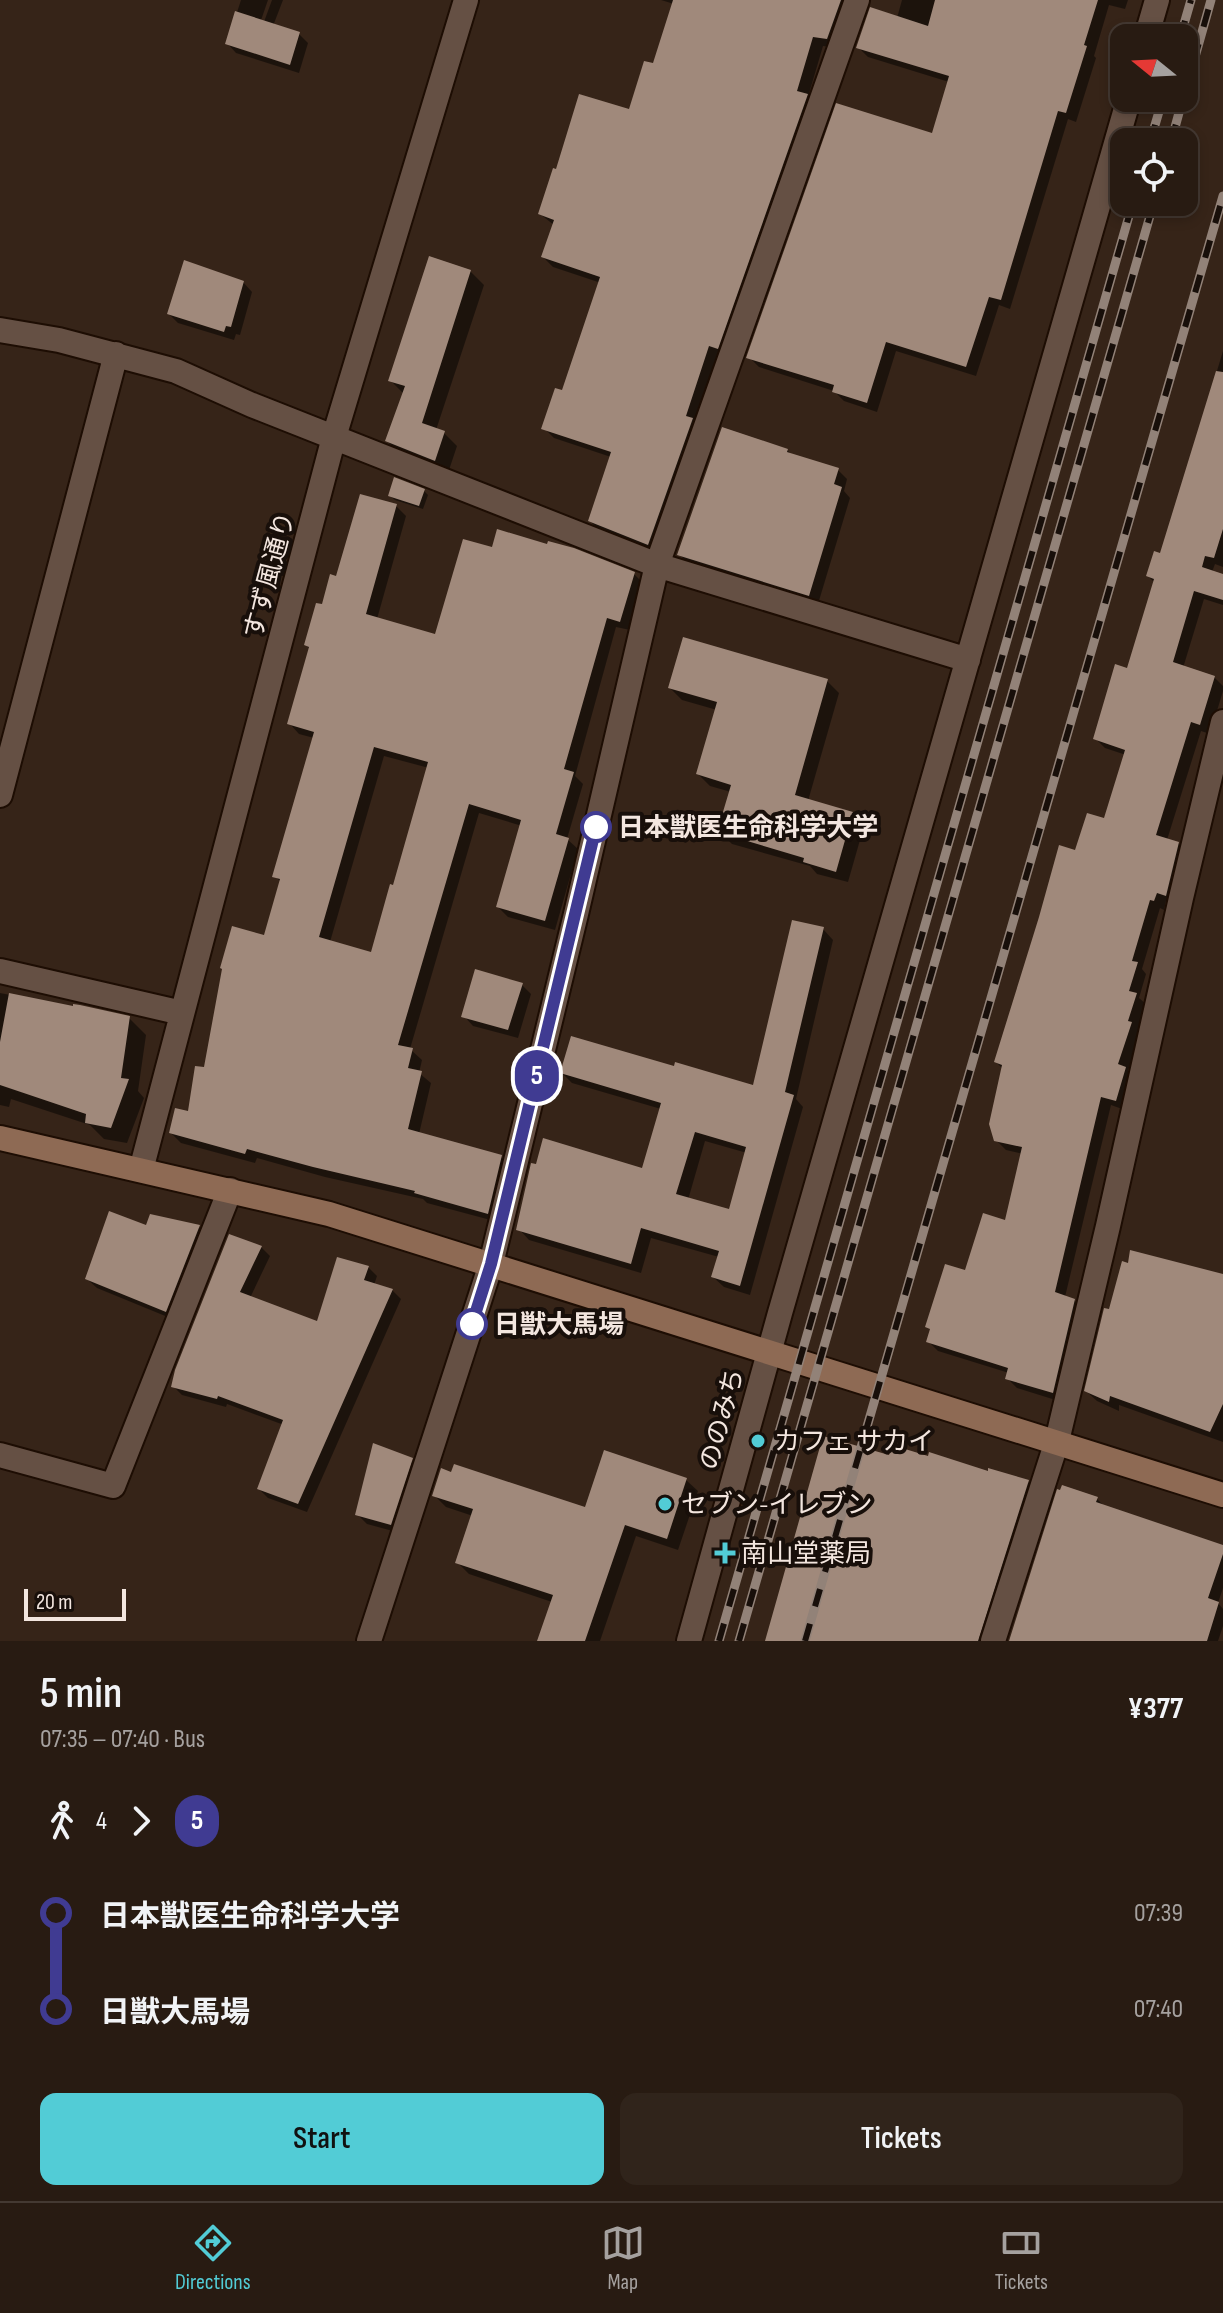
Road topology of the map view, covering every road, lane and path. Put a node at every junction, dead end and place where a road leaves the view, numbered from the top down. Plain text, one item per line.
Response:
1 (466, 0) edge
2 (857, 0) edge
3 (1157, 0) edge
4 (1150, 24) edge
5 (1125, 112) edge
6 (0, 330) edge
7 (116, 354) junction
8 (334, 437) junction
9 (657, 565) junction
10 (968, 660) junction
11 (1223, 722) edge
12 (0, 795) edge
13 (0, 971) edge
14 (182, 1013) junction
15 (0, 1138) edge
16 (141, 1170) junction
17 (230, 1190) junction
18 (491, 1264) junction
19 (769, 1351) junction
20 (1057, 1441) junction
21 (0, 1455) edge
22 (1223, 1495) edge
23 (369, 1641) edge
24 (689, 1641) edge
25 (993, 1641) edge

1 - 8 street, すず風通り
2 - 9 street
3 - 4 street
5 - 10 street, ののみち
6 - 7 street
7 - 8 street
7 - 12 street
8 - 9 street
8 - 14 street, すず風通り
9 - 10 street
9 - 18 street
10 - 19 street, ののみち
11 - 20 street
13 - 14 street
14 - 16 street, すず風通り
15 - 16 main road
16 - 17 main road
17 - 18 main road
17 - 21 street
18 - 19 main road
18 - 23 street
19 - 20 main road
19 - 24 street, ののみち
20 - 22 main road
20 - 25 street

